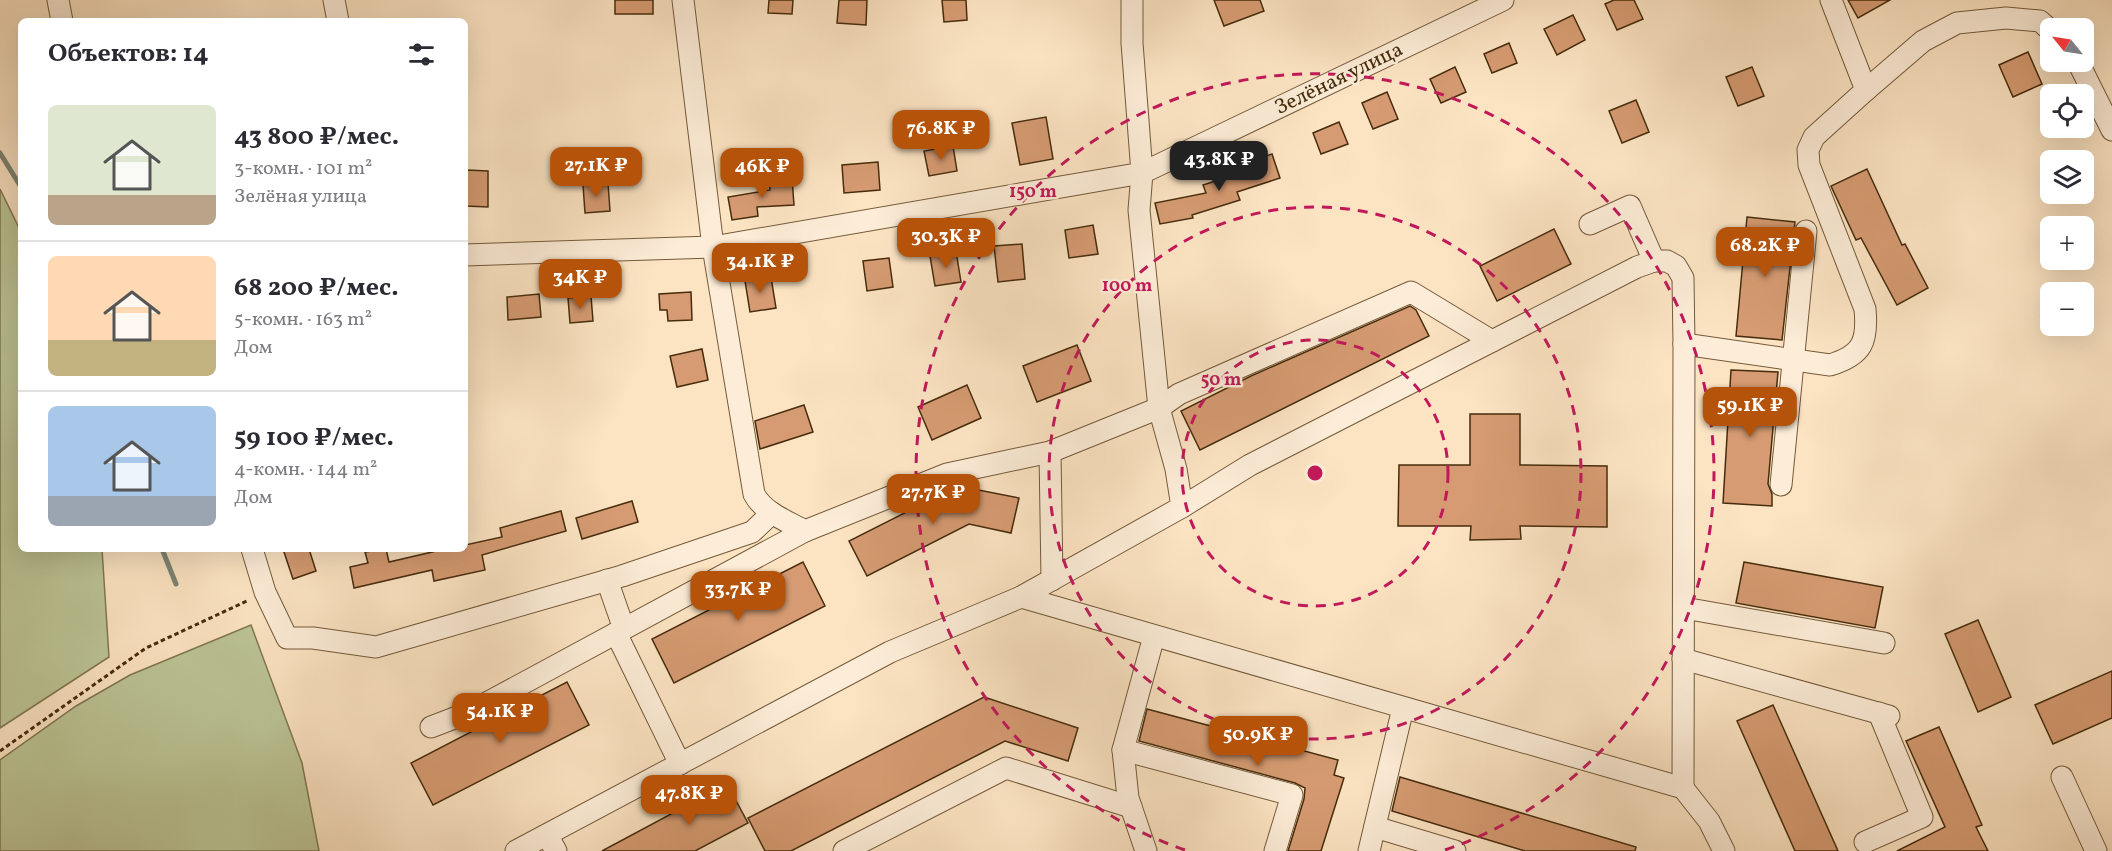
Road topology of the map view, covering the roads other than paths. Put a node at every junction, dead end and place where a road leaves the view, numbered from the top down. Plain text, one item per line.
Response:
1 (58, 0) edge
2 (334, 0) edge
3 (683, 0) edge
4 (1132, 0) edge
5 (1503, 0) edge
6 (1831, 0) edge
7 (61, 18) edge
8 (337, 18) edge
9 (2040, 21) edge
10 (2084, 72) edge
11 (1866, 90) junction
12 (2112, 130) edge
13 (1142, 173) junction
14 (1590, 224) dead end
15 (1806, 231) dead end
16 (712, 247) junction
17 (468, 255) edge
18 (1654, 261) junction
19 (1492, 341) junction
20 (1684, 344) junction
21 (1793, 360) junction
22 (1159, 408) junction
23 (1050, 452) junction
24 (1781, 485) dead end
25 (1182, 507) junction
26 (772, 513) junction
27 (805, 531) junction
28 (253, 552) edge
29 (607, 580) junction
30 (1052, 580) junction
31 (1021, 597) junction
32 (1684, 608) junction
33 (620, 631) junction
34 (1154, 636) junction
35 (1884, 644) dead end
36 (1683, 660) junction
37 (1403, 708) junction
38 (431, 727) dead end
39 (1124, 750) junction
40 (680, 764) junction
41 (2062, 777) dead end
42 (1683, 788) junction
43 (1131, 807) junction
44 (1375, 827) junction
45 (885, 830) junction
46 (1866, 842) dead end
47 (551, 843) edge
48 (516, 851) edge
49 (844, 851) edge
50 (870, 851) edge
51 (1146, 851) edge
52 (1275, 851) edge
53 (1369, 851) edge
54 (1455, 851) edge
55 (1724, 851) edge
56 (2096, 851) edge

1 - 7 street
2 - 8 street
3 - 16 street
4 - 13 street
5 - 13 street, Зелёная улица
6 - 11 street
9 - 11 street
10 - 12 street
11 - 21 street
13 - 16 street, Зелёная улица
13 - 22 street
14 - 18 street
15 - 21 street
16 - 17 street, Зелёная улица
16 - 26 street
18 - 19 street
18 - 20 street
19 - 22 street
19 - 25 street
20 - 21 street
20 - 32 street
21 - 24 street
22 - 23 street
22 - 25 street
23 - 27 street
23 - 30 street
25 - 30 street
26 - 27 street
26 - 29 street
27 - 33 street
28 - 29 street
29 - 33 street
30 - 31 street
31 - 34 street
31 - 40 street
32 - 35 street
32 - 36 street
33 - 38 street
33 - 40 street
34 - 37 street
34 - 39 street
36 - 42 street
36 - 46 street
37 - 42 street
37 - 44 street
39 - 43 street
39 - 52 street
40 - 47 street
41 - 56 street
42 - 55 street
43 - 45 street
43 - 51 street
44 - 53 street
44 - 54 street
45 - 49 street
45 - 50 street
47 - 48 street

